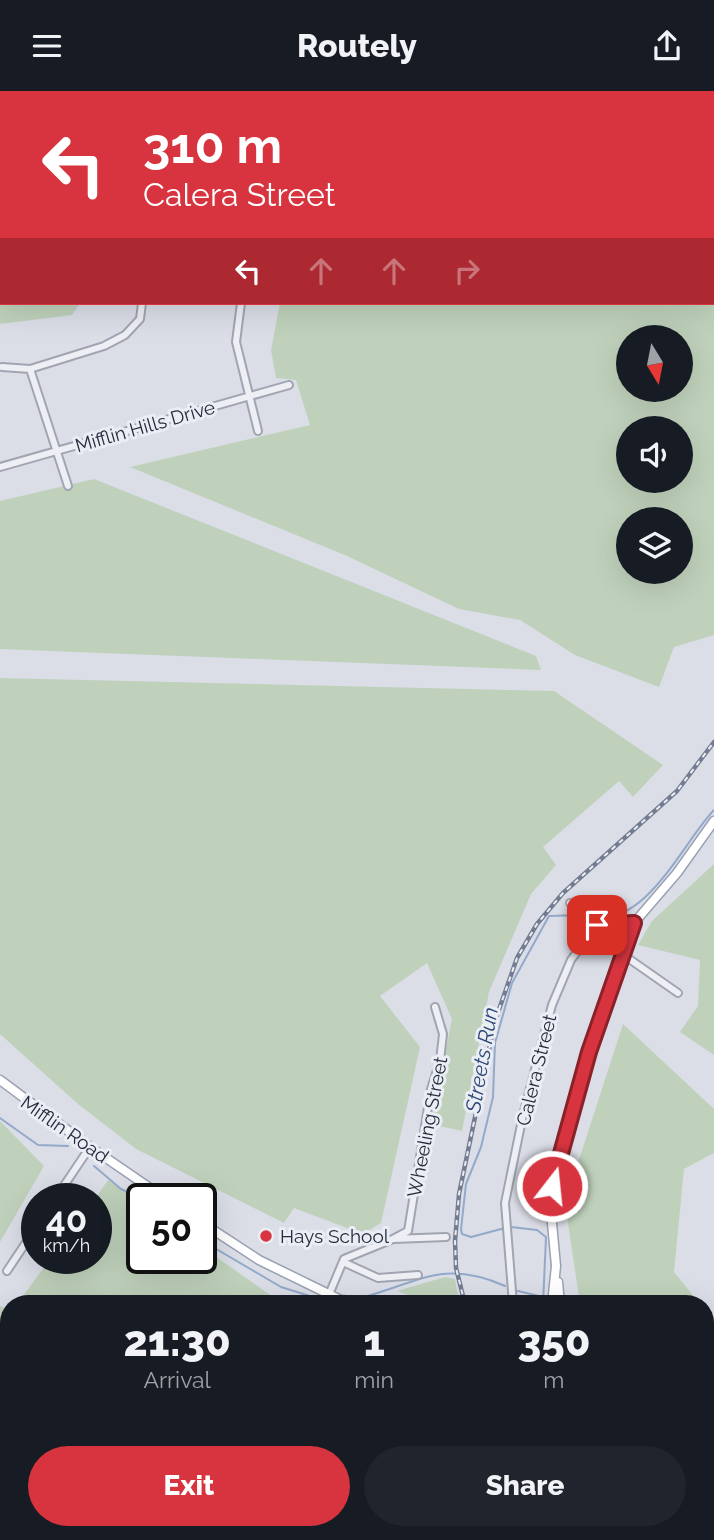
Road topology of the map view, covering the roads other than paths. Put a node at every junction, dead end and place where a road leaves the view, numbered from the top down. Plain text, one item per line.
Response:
1 (142, 305) edge
2 (241, 305) edge
3 (2, 367) dead end
4 (30, 369) junction
5 (289, 385) dead end
6 (248, 395) junction
7 (258, 431) dead end
8 (57, 452) junction
9 (0, 467) edge
10 (68, 486) dead end
11 (714, 821) edge
12 (570, 903) dead end
13 (634, 923) junction
14 (597, 925) junction
15 (625, 956) junction
16 (678, 993) dead end
17 (435, 1007) dead end
18 (0, 1080) edge
19 (89, 1147) junction
20 (65, 1183) edge
21 (142, 1183) edge
22 (217, 1232) edge
23 (446, 1237) dead end
24 (393, 1239) junction
25 (555, 1244) junction
26 (21, 1250) edge
27 (343, 1262) junction
28 (7, 1271) dead end
29 (418, 1275) dead end
30 (329, 1294) joint
31 (512, 1295) edge
32 (552, 1295) edge
33 (559, 1295) edge

1 - 4 street
2 - 6 street
3 - 4 street
4 - 8 street
5 - 6 street, Mifflin Hills Drive
6 - 7 street
6 - 8 street, Mifflin Hills Drive
8 - 9 street, Mifflin Hills Drive
8 - 10 street
11 - 13 main road
12 - 14 street
13 - 14 street
13 - 15 main road
14 - 31 street, Calera Street
15 - 16 street
15 - 25 main road
17 - 24 street, Wheeling Street
18 - 19 main road, Mifflin Road
19 - 20 street
19 - 21 main road, Mifflin Road
22 - 30 main road
23 - 24 street
24 - 27 street
25 - 32 main road
25 - 33 main road
26 - 28 street
27 - 29 street
27 - 30 street

